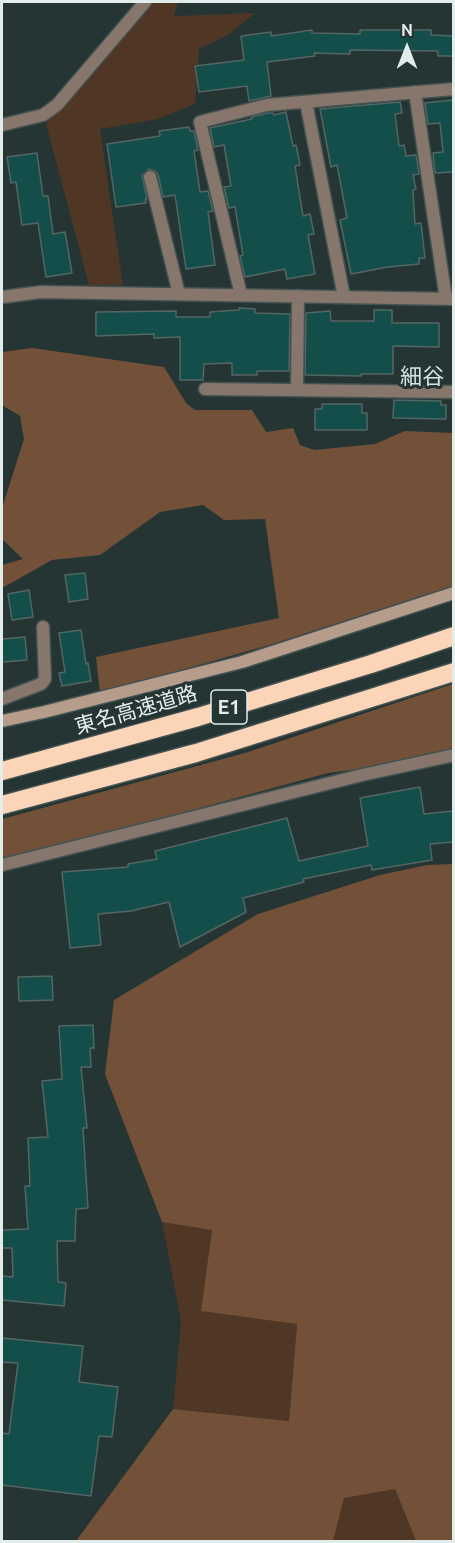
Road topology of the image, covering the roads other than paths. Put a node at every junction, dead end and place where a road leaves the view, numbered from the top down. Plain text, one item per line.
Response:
1 (145, 2) edge
2 (453, 89) edge
3 (415, 92) junction
4 (306, 102) junction
5 (2, 125) edge
6 (150, 177) dead end
7 (179, 294) junction
8 (240, 296) junction
9 (298, 296) junction
10 (2, 297) edge
11 (344, 297) junction
12 (450, 299) edge
13 (205, 389) dead end
14 (297, 390) junction
15 (453, 392) edge
16 (453, 593) edge
17 (43, 627) dead end
18 (453, 636) edge
19 (453, 672) edge
20 (2, 699) edge
21 (2, 721) edge
22 (453, 755) edge
23 (2, 771) edge
24 (2, 805) edge
25 (2, 866) edge

1 - 5 street
2 - 3 street
3 - 4 street
3 - 12 street
4 - 8 street
4 - 11 street
6 - 7 street
7 - 8 street
7 - 10 street
8 - 9 street
9 - 11 street
9 - 14 street
11 - 12 street
13 - 14 street
14 - 15 street
16 - 21 street
17 - 20 street
18 - 23 highway, 東名高速道路 / E1
19 - 24 highway, E1
22 - 25 street

